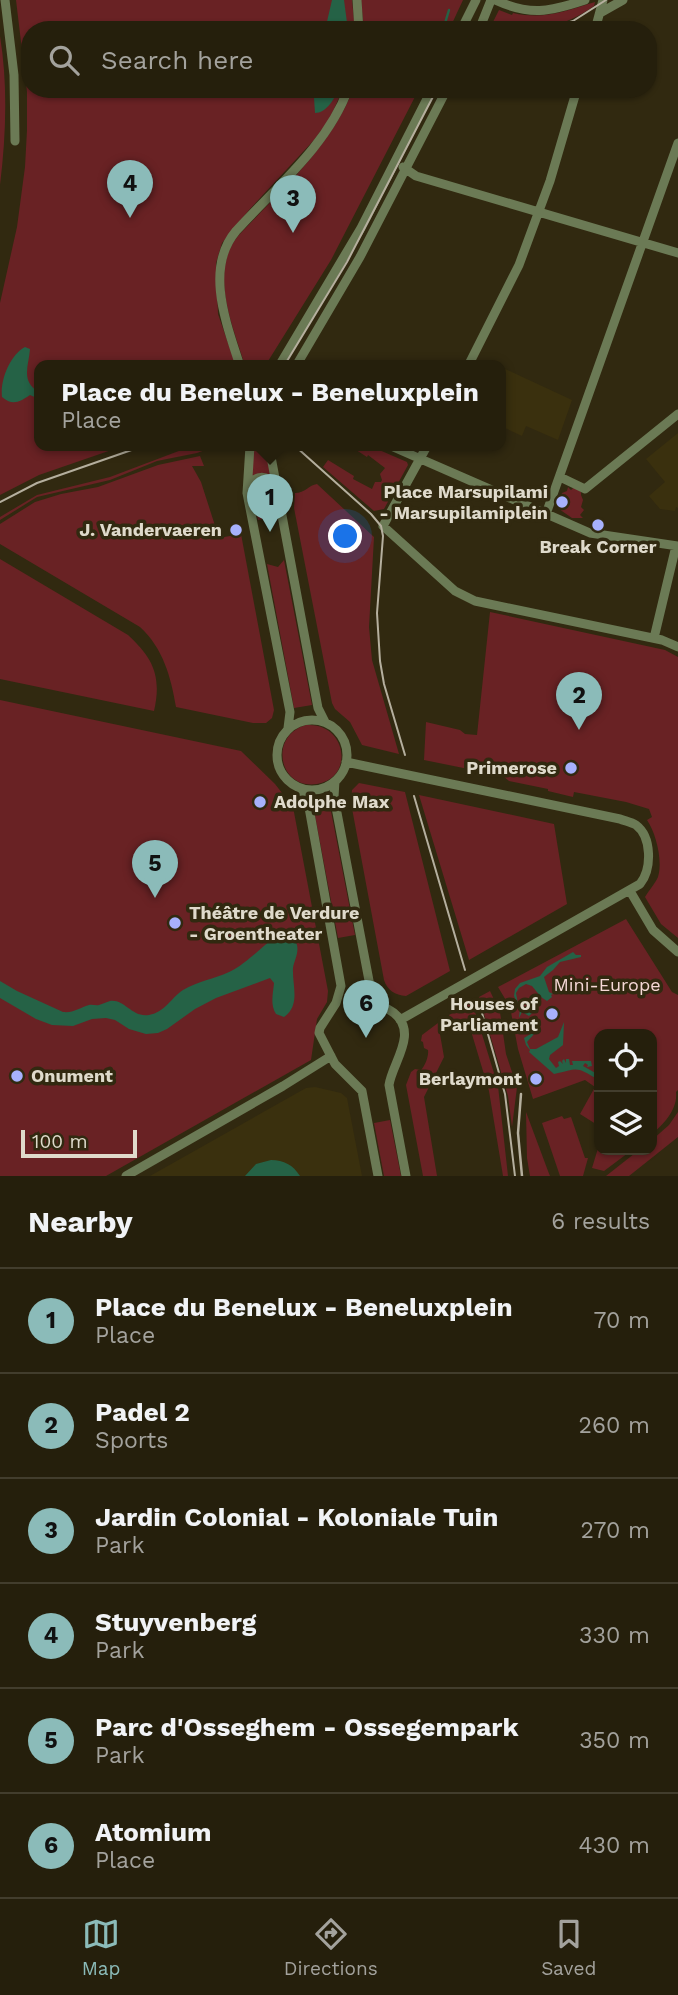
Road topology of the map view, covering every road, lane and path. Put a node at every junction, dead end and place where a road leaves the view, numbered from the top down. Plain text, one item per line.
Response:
1 (5, 0) edge
2 (357, 0) edge
3 (476, 0) edge
4 (585, 0) edge
5 (603, 0) edge
6 (623, 0) edge
7 (496, 1) edge
8 (600, 13) junction
9 (358, 21) edge
10 (466, 21) edge
11 (484, 21) edge
12 (597, 21) edge
13 (345, 98) edge
14 (427, 98) edge
15 (442, 98) edge
16 (574, 98) edge
17 (15, 141) dead end
18 (678, 143) edge
19 (395, 162) junction
20 (405, 169) junction
21 (539, 212) junction
22 (643, 242) junction
23 (678, 253) edge
24 (238, 360) edge
25 (283, 360) edge
26 (300, 360) edge
27 (471, 360) edge
28 (678, 414) edge
29 (250, 451) edge
30 (270, 451) edge
31 (402, 451) edge
32 (424, 451) edge
33 (420, 459) junction
34 (560, 477) junction
35 (277, 488) junction
36 (247, 493) junction
37 (546, 514) junction
38 (677, 546) edge
39 (654, 638) junction
40 (678, 646) edge
41 (325, 722) junction
42 (288, 728) junction
43 (346, 762) junction
44 (335, 782) junction
45 (300, 788) junction
46 (629, 891) junction
47 (678, 952) edge
48 (400, 1020) junction
49 (331, 1056) junction
50 (126, 1176) edge
51 (378, 1176) edge
52 (406, 1176) edge

1 - 17 street
2 - 9 street
3 - 10 street
4 - 7 street
5 - 8 street
6 - 8 street
7 - 11 street
8 - 12 street
13 - 24 street
14 - 19 street
15 - 20 street
16 - 21 street
18 - 22 street
19 - 20 street
19 - 25 street
20 - 21 street
20 - 26 street
21 - 22 street
21 - 27 street
22 - 23 street
22 - 34 street
28 - 34 street
29 - 36 street
30 - 35 street
31 - 33 street
32 - 33 street
33 - 37 street
33 - 39 street
34 - 37 street
35 - 36 street
35 - 41 street
36 - 42 street
37 - 38 street
38 - 39 street
39 - 40 street
41 - 42 street
41 - 43 street
42 - 45 street
43 - 44 street
43 - 46 street
44 - 45 street
44 - 48 street
45 - 49 street
46 - 47 street
46 - 48 street
48 - 52 street
49 - 50 street
49 - 51 street

